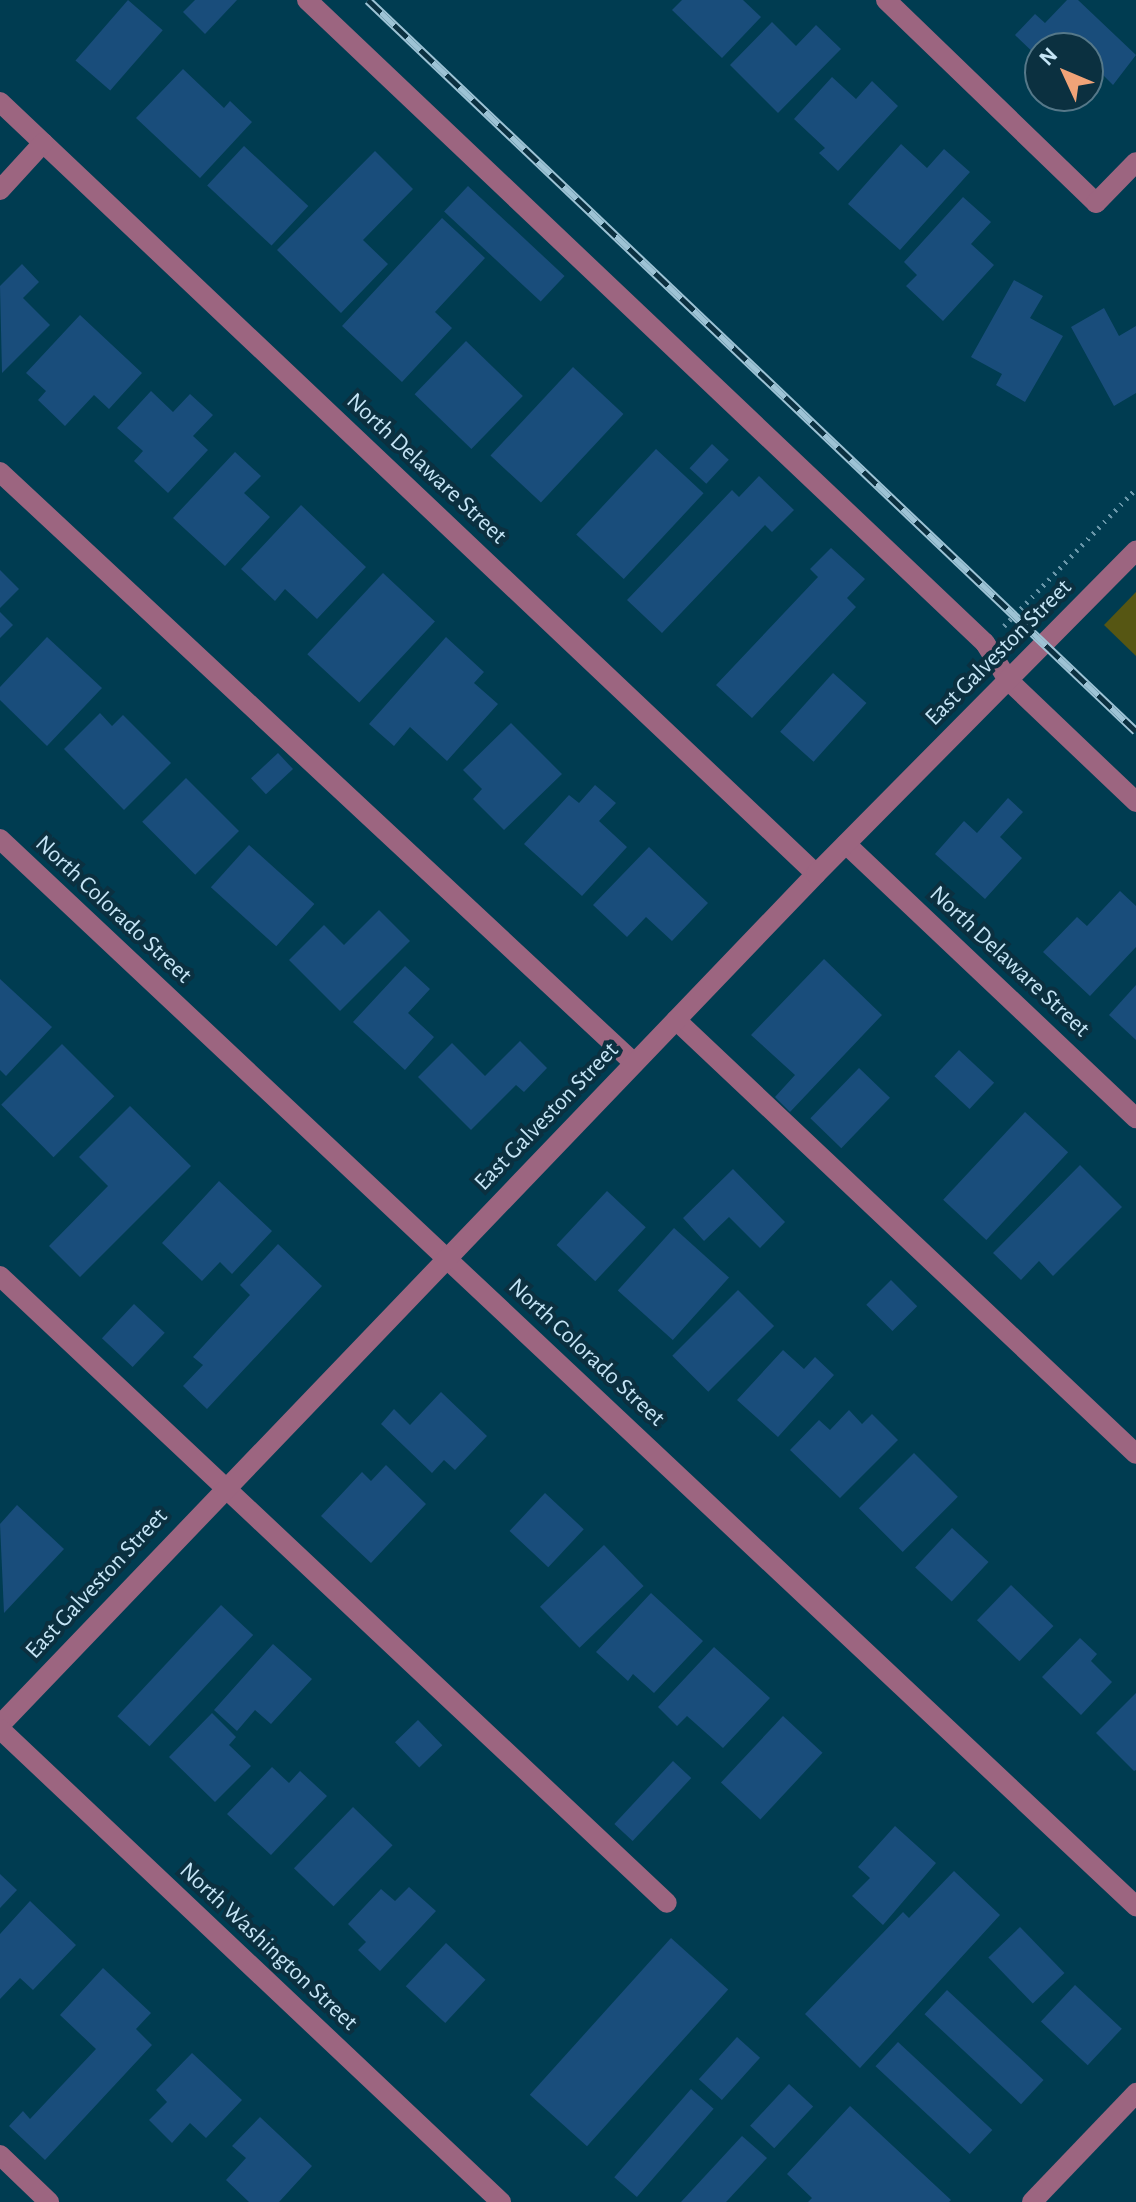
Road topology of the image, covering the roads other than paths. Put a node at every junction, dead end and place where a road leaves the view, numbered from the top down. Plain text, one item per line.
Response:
1 (307, 0) edge
2 (886, 0) edge
3 (0, 102) edge
4 (43, 143) junction
5 (1136, 162) edge
6 (0, 190) edge
7 (0, 472) edge
8 (1136, 551) edge
9 (1008, 680) junction
10 (1136, 802) edge
11 (0, 839) edge
12 (846, 844) junction
13 (816, 874) junction
14 (676, 1020) junction
15 (634, 1063) junction
16 (1136, 1118) edge
17 (446, 1258) junction
18 (0, 1276) edge
19 (1136, 1454) edge
20 (224, 1486) junction
21 (0, 1727) edge
22 (667, 1903) dead end
23 (1136, 1906) edge
24 (1136, 2093) edge
25 (0, 2155) edge
26 (49, 2202) edge
27 (501, 2202) edge
28 (1032, 2202) edge

1 - 9 street
2 - 5 street
3 - 4 street, North Delaware Street
4 - 6 street
4 - 13 street, North Delaware Street
7 - 15 street
8 - 9 street, East Galveston Street
9 - 10 street
9 - 12 street, East Galveston Street
11 - 17 street, North Colorado Street
12 - 13 street, East Galveston Street
12 - 16 street, North Delaware Street
13 - 14 street, East Galveston Street
14 - 15 street, East Galveston Street
14 - 19 street
15 - 17 street, East Galveston Street
17 - 20 street, East Galveston Street
17 - 23 street, North Colorado Street
18 - 20 street
20 - 21 street, East Galveston Street
20 - 22 street
21 - 27 street, North Washington Street
24 - 28 street
25 - 26 street

